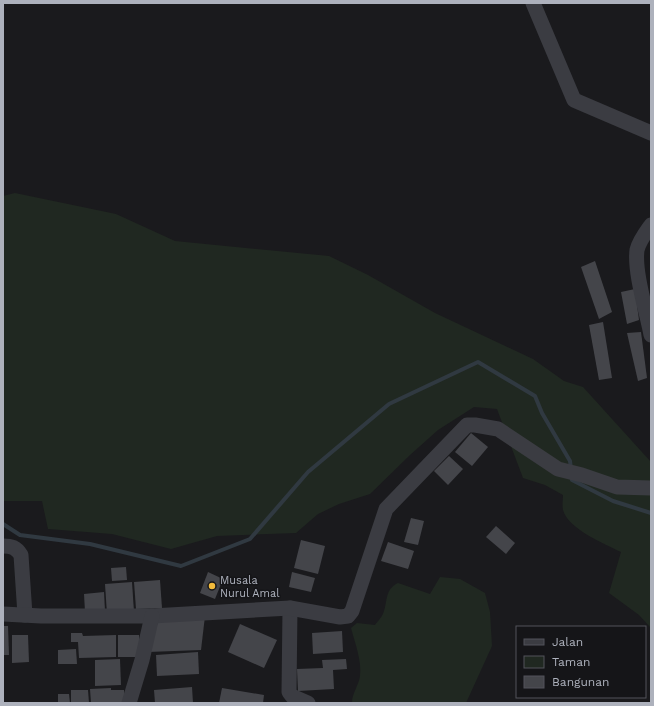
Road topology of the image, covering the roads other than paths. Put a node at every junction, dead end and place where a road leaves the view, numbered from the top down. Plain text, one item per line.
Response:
1 (533, 3) edge
2 (651, 133) edge
3 (651, 225) edge
4 (651, 335) edge
5 (651, 488) edge
6 (3, 546) edge
7 (290, 608) junction
8 (3, 614) edge
9 (25, 615) junction
10 (152, 616) junction
11 (129, 703) edge
12 (308, 703) edge

1 - 2 street
3 - 4 street
5 - 7 street
6 - 9 street
7 - 10 street
7 - 12 street
8 - 9 street
9 - 10 street
10 - 11 street

